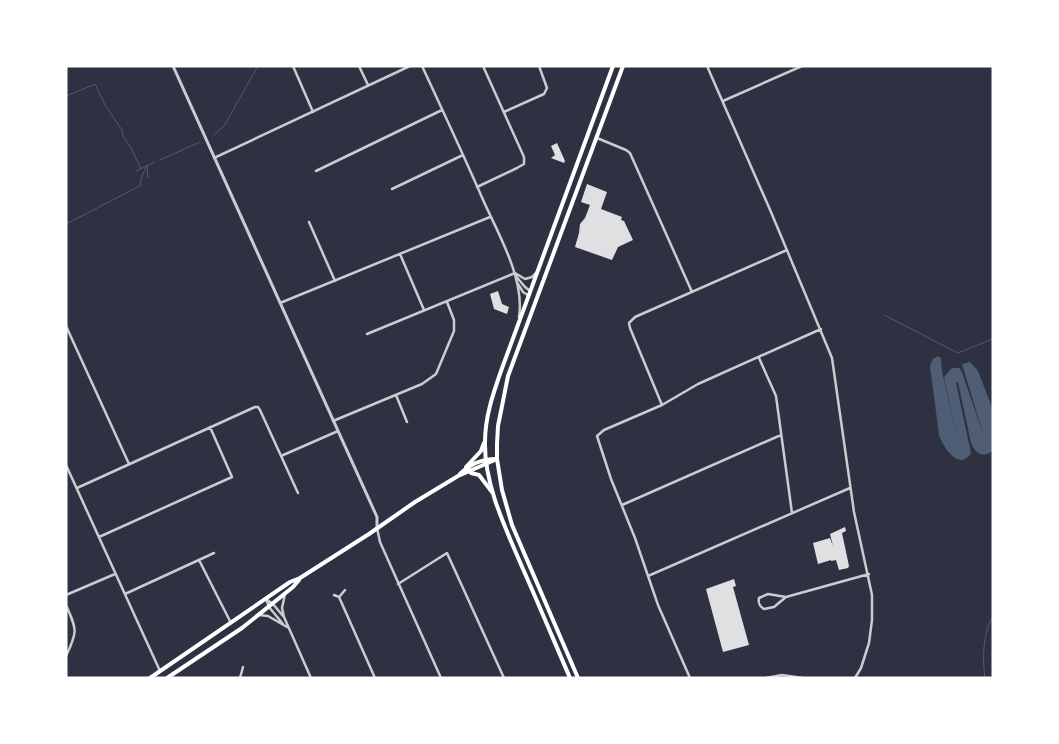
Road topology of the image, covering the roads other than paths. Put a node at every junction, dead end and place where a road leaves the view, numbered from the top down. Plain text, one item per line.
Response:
1 (173, 66) edge
2 (293, 66) edge
3 (359, 66) edge
4 (410, 66) edge
5 (422, 66) edge
6 (483, 66) edge
7 (539, 66) edge
8 (613, 66) edge
9 (623, 66) edge
10 (707, 66) edge
11 (802, 66) edge
12 (368, 86) junction
13 (723, 101) junction
14 (442, 110) junction
15 (313, 112) junction
16 (504, 113) junction
17 (596, 138) junction
18 (463, 155) junction
19 (214, 158) junction
20 (316, 171) dead end
21 (478, 187) junction
22 (392, 189) dead end
23 (490, 217) junction
24 (309, 222) dead end
25 (787, 250) junction
26 (400, 254) junction
27 (537, 272) junction
28 (514, 273) junction
29 (335, 281) junction
30 (517, 282) junction
31 (530, 291) junction
32 (692, 292) junction
33 (538, 294) junction
34 (529, 296) junction
35 (536, 299) junction
36 (446, 302) junction
37 (280, 303) junction
38 (424, 310) junction
39 (519, 321) junction
40 (66, 326) edge
41 (821, 329) junction
42 (367, 334) dead end
43 (759, 358) junction
44 (396, 395) junction
45 (662, 405) junction
46 (333, 421) junction
47 (407, 422) dead end
48 (210, 427) junction
49 (338, 431) junction
50 (781, 436) junction
51 (484, 442) junction
52 (281, 456) junction
53 (486, 459) junction
54 (497, 459) junction
55 (129, 464) junction
56 (66, 465) edge
57 (486, 465) junction
58 (465, 469) junction
59 (469, 472) junction
60 (458, 476) junction
61 (77, 488) junction
62 (850, 488) junction
63 (298, 493) dead end
64 (494, 494) junction
65 (622, 505) junction
66 (792, 513) junction
67 (378, 528) junction
68 (99, 537) junction
69 (214, 553) dead end
70 (199, 560) junction
71 (115, 574) junction
72 (869, 574) junction
73 (648, 576) junction
74 (300, 578) junction
75 (398, 584) junction
76 (345, 590) dead end
77 (286, 593) junction
78 (124, 594) junction
79 (66, 595) edge
80 (334, 595) dead end
81 (339, 597) junction
82 (786, 597) junction
83 (266, 599) junction
84 (66, 605) edge
85 (271, 605) junction
86 (258, 615) junction
87 (284, 617) junction
88 (231, 623) junction
89 (284, 625) junction
90 (287, 627) junction
91 (66, 656) edge
92 (243, 667) dead end
93 (160, 671) junction
94 (150, 678) edge
95 (167, 678) edge
96 (240, 678) edge
97 (311, 678) edge
98 (375, 678) edge
99 (441, 678) edge
100 (504, 678) edge
101 (570, 678) edge
102 (578, 678) edge
103 (690, 678) edge
104 (766, 678) edge
105 (803, 678) edge
106 (855, 678) edge

1 - 19 street
2 - 15 street
3 - 12 street
4 - 12 street
5 - 14 street
6 - 16 street
7 - 16 street
8 - 27 main road
9 - 17 main road
10 - 13 street
11 - 13 street
12 - 15 street
13 - 25 street
14 - 18 street
14 - 20 street
15 - 19 street
16 - 21 street
17 - 32 street
17 - 33 main road
18 - 21 street
18 - 22 street
19 - 37 street
21 - 23 street
23 - 26 street
23 - 28 street
24 - 29 street
25 - 32 street
25 - 41 street
26 - 29 street
26 - 38 street
27 - 28 street
27 - 31 main road
28 - 30 street
28 - 31 street
28 - 36 street
29 - 37 street
30 - 34 street
30 - 39 street
31 - 33 main road
31 - 34 main road
32 - 45 street
33 - 35 main road
34 - 35 main road
34 - 39 main road
35 - 54 main road
36 - 38 street
36 - 44 street
37 - 46 street
38 - 42 street
39 - 51 main road
40 - 55 street
41 - 43 street
41 - 62 street
43 - 45 street
43 - 50 street
44 - 46 street
44 - 47 street
45 - 65 street
46 - 49 street
48 - 52 street
48 - 55 street
48 - 68 street
49 - 52 street
49 - 67 street
50 - 65 street
50 - 66 street
51 - 53 main road
51 - 58 main road
52 - 63 street
53 - 54 main road
53 - 57 main road
53 - 58 main road
54 - 57 main road
54 - 102 main road
55 - 61 street
56 - 61 street
57 - 59 main road
57 - 64 main road
58 - 60 main road
59 - 60 main road
59 - 64 main road
60 - 67 main road
61 - 68 street
62 - 66 street
62 - 72 street
64 - 101 main road
65 - 73 street
66 - 73 street
67 - 74 main road
67 - 75 street
68 - 71 street
69 - 70 street
70 - 78 street
70 - 88 street
71 - 78 street
71 - 79 street
72 - 82 street
72 - 106 street
73 - 103 street
74 - 77 main road
74 - 83 main road
75 - 99 street
75 - 100 street
76 - 81 street
77 - 85 main road
77 - 87 street
78 - 93 street
80 - 81 street
81 - 98 street
82 - 82 street
83 - 85 street
83 - 88 main road
84 - 91 street
85 - 86 main road
85 - 87 street
85 - 89 street
86 - 89 street
86 - 95 main road
87 - 90 street
88 - 93 main road
89 - 90 street
90 - 97 street
92 - 96 street
93 - 94 main road
104 - 105 street

